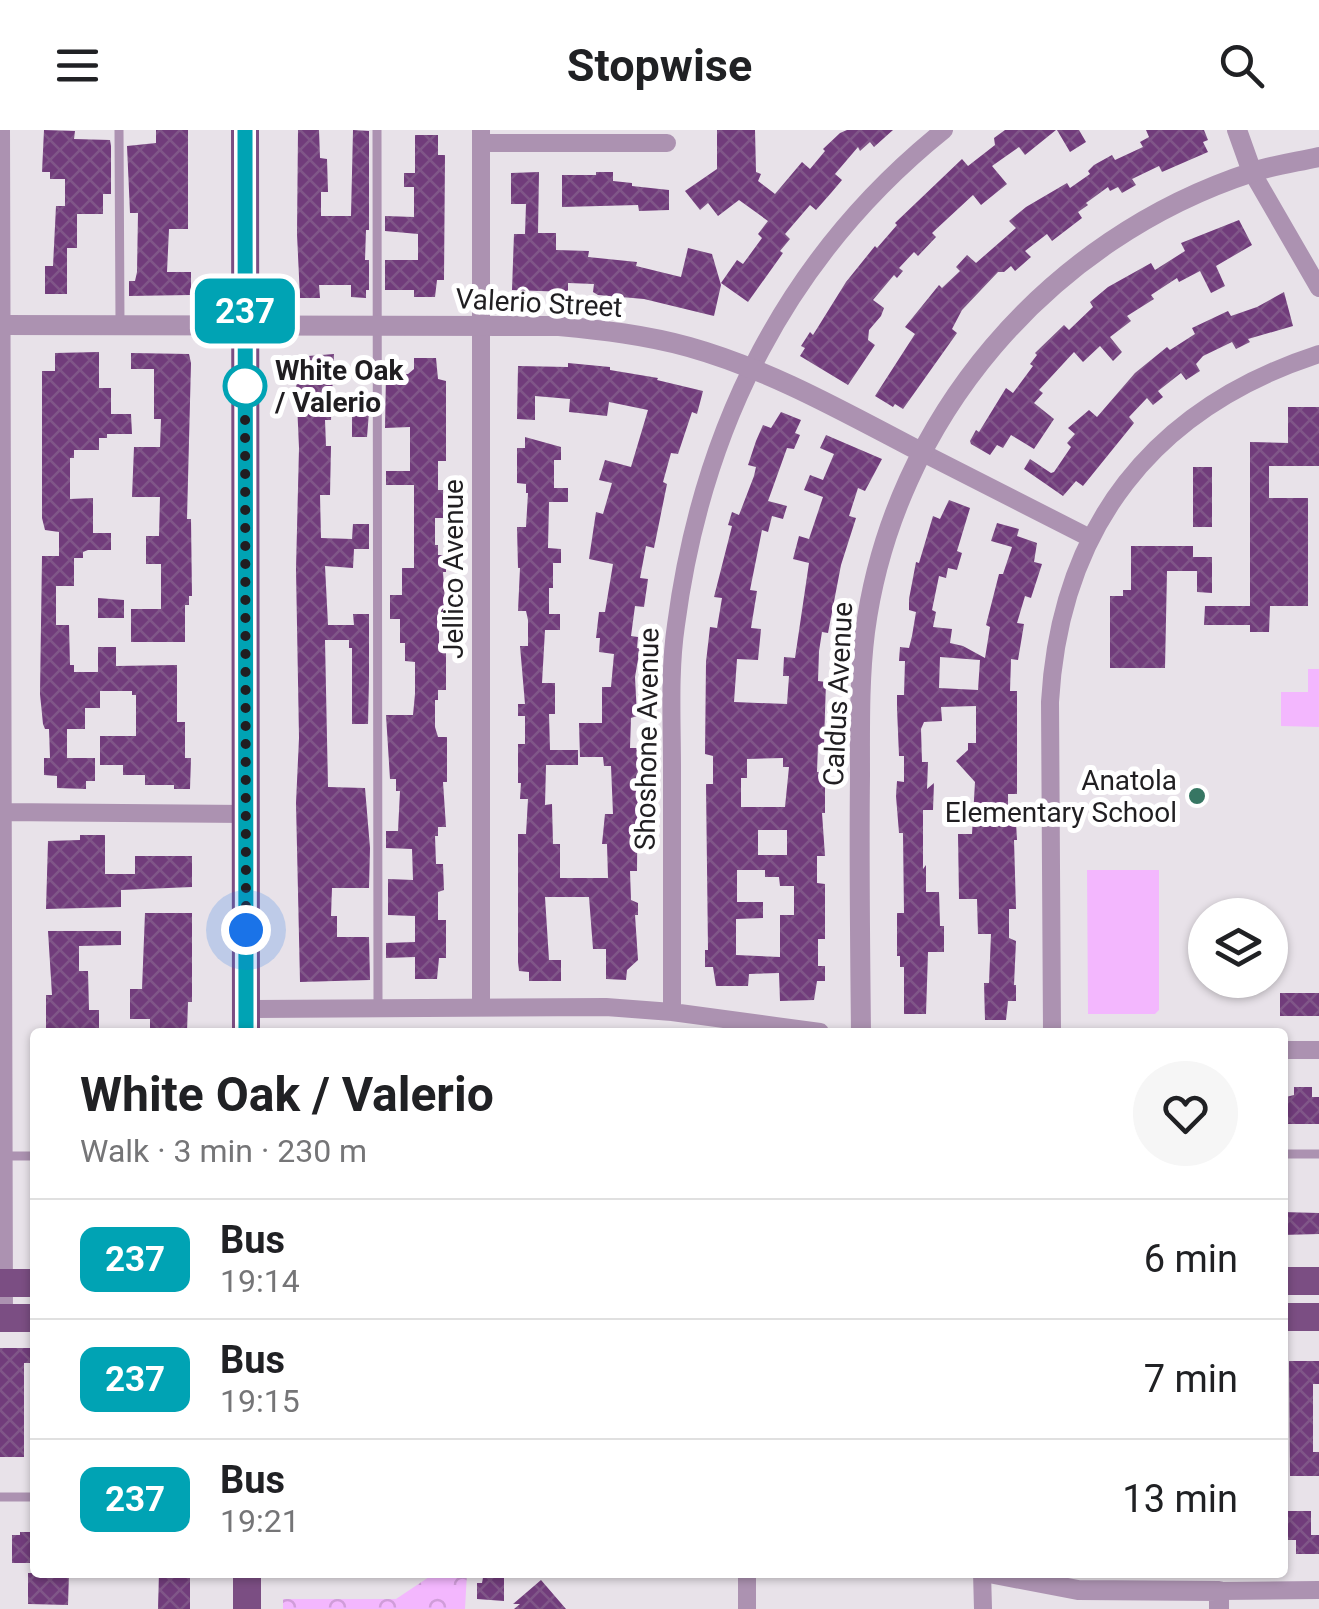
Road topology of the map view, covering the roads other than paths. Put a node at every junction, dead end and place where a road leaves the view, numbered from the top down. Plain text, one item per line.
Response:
1 (1, 130) edge
2 (120, 130) edge
3 (245, 130) edge
4 (376, 130) edge
5 (944, 130) edge
6 (1237, 130) edge
7 (481, 136) edge
8 (667, 142) dead end
9 (1319, 157) edge
10 (1252, 172) junction
11 (1319, 288) edge
12 (0, 325) edge
13 (120, 326) junction
14 (245, 326) junction
15 (377, 326) junction
16 (480, 326) junction
17 (1319, 354) edge
18 (749, 368) junction
19 (922, 452) junction
20 (1090, 538) junction
21 (1, 812) edge
22 (246, 814) junction
23 (378, 1007) junction
24 (481, 1007) junction
25 (672, 1012) junction
26 (246, 1021) edge
27 (790, 1028) edge
28 (861, 1028) edge
29 (1052, 1028) edge
30 (1288, 1050) edge
31 (1319, 1050) edge
32 (1288, 1154) edge
33 (1319, 1154) edge
34 (2, 1156) edge
35 (30, 1156) edge
36 (1319, 1280) edge
37 (1288, 1281) edge
38 (2, 1282) edge
39 (30, 1282) edge
40 (1288, 1317) edge
41 (1319, 1317) edge
42 (2, 1318) edge
43 (30, 1318) edge
44 (0, 1497) edge
45 (30, 1497) edge
46 (247, 1578) edge
47 (747, 1578) edge
48 (983, 1578) edge
49 (1015, 1578) edge
50 (1319, 1590) edge
51 (1219, 1600) edge
52 (247, 1609) edge
53 (747, 1609) edge
54 (982, 1609) edge

1 - 12 street
2 - 13 lane
3 - 14 main road
4 - 15 lane
5 - 18 street, Shoshone Avenue
6 - 10 street
7 - 8 street
7 - 16 street, Jellico Avenue
9 - 10 street
10 - 11 street
10 - 19 street, Caldus Avenue
12 - 13 street, Valerio Street
12 - 21 street
13 - 14 street, Valerio Street
14 - 15 street, Valerio Street
14 - 22 main road
15 - 16 street, Valerio Street
15 - 23 lane
16 - 18 street, Valerio Street
16 - 24 street, Jellico Avenue
17 - 20 street
18 - 19 street, Valerio Street
18 - 25 street, Shoshone Avenue
19 - 20 street, Valerio Street
19 - 28 street, Caldus Avenue
20 - 29 street
21 - 22 street
21 - 34 street
22 - 26 main road
23 - 24 street
23 - 26 street
24 - 25 street
25 - 27 street
30 - 31 street
32 - 33 lane
34 - 35 lane
34 - 38 street
36 - 37 main road
38 - 39 main road
38 - 42 street
40 - 41 main road
42 - 43 main road
44 - 45 lane
46 - 52 main road
47 - 53 street
48 - 54 street
49 - 51 street
50 - 51 street

